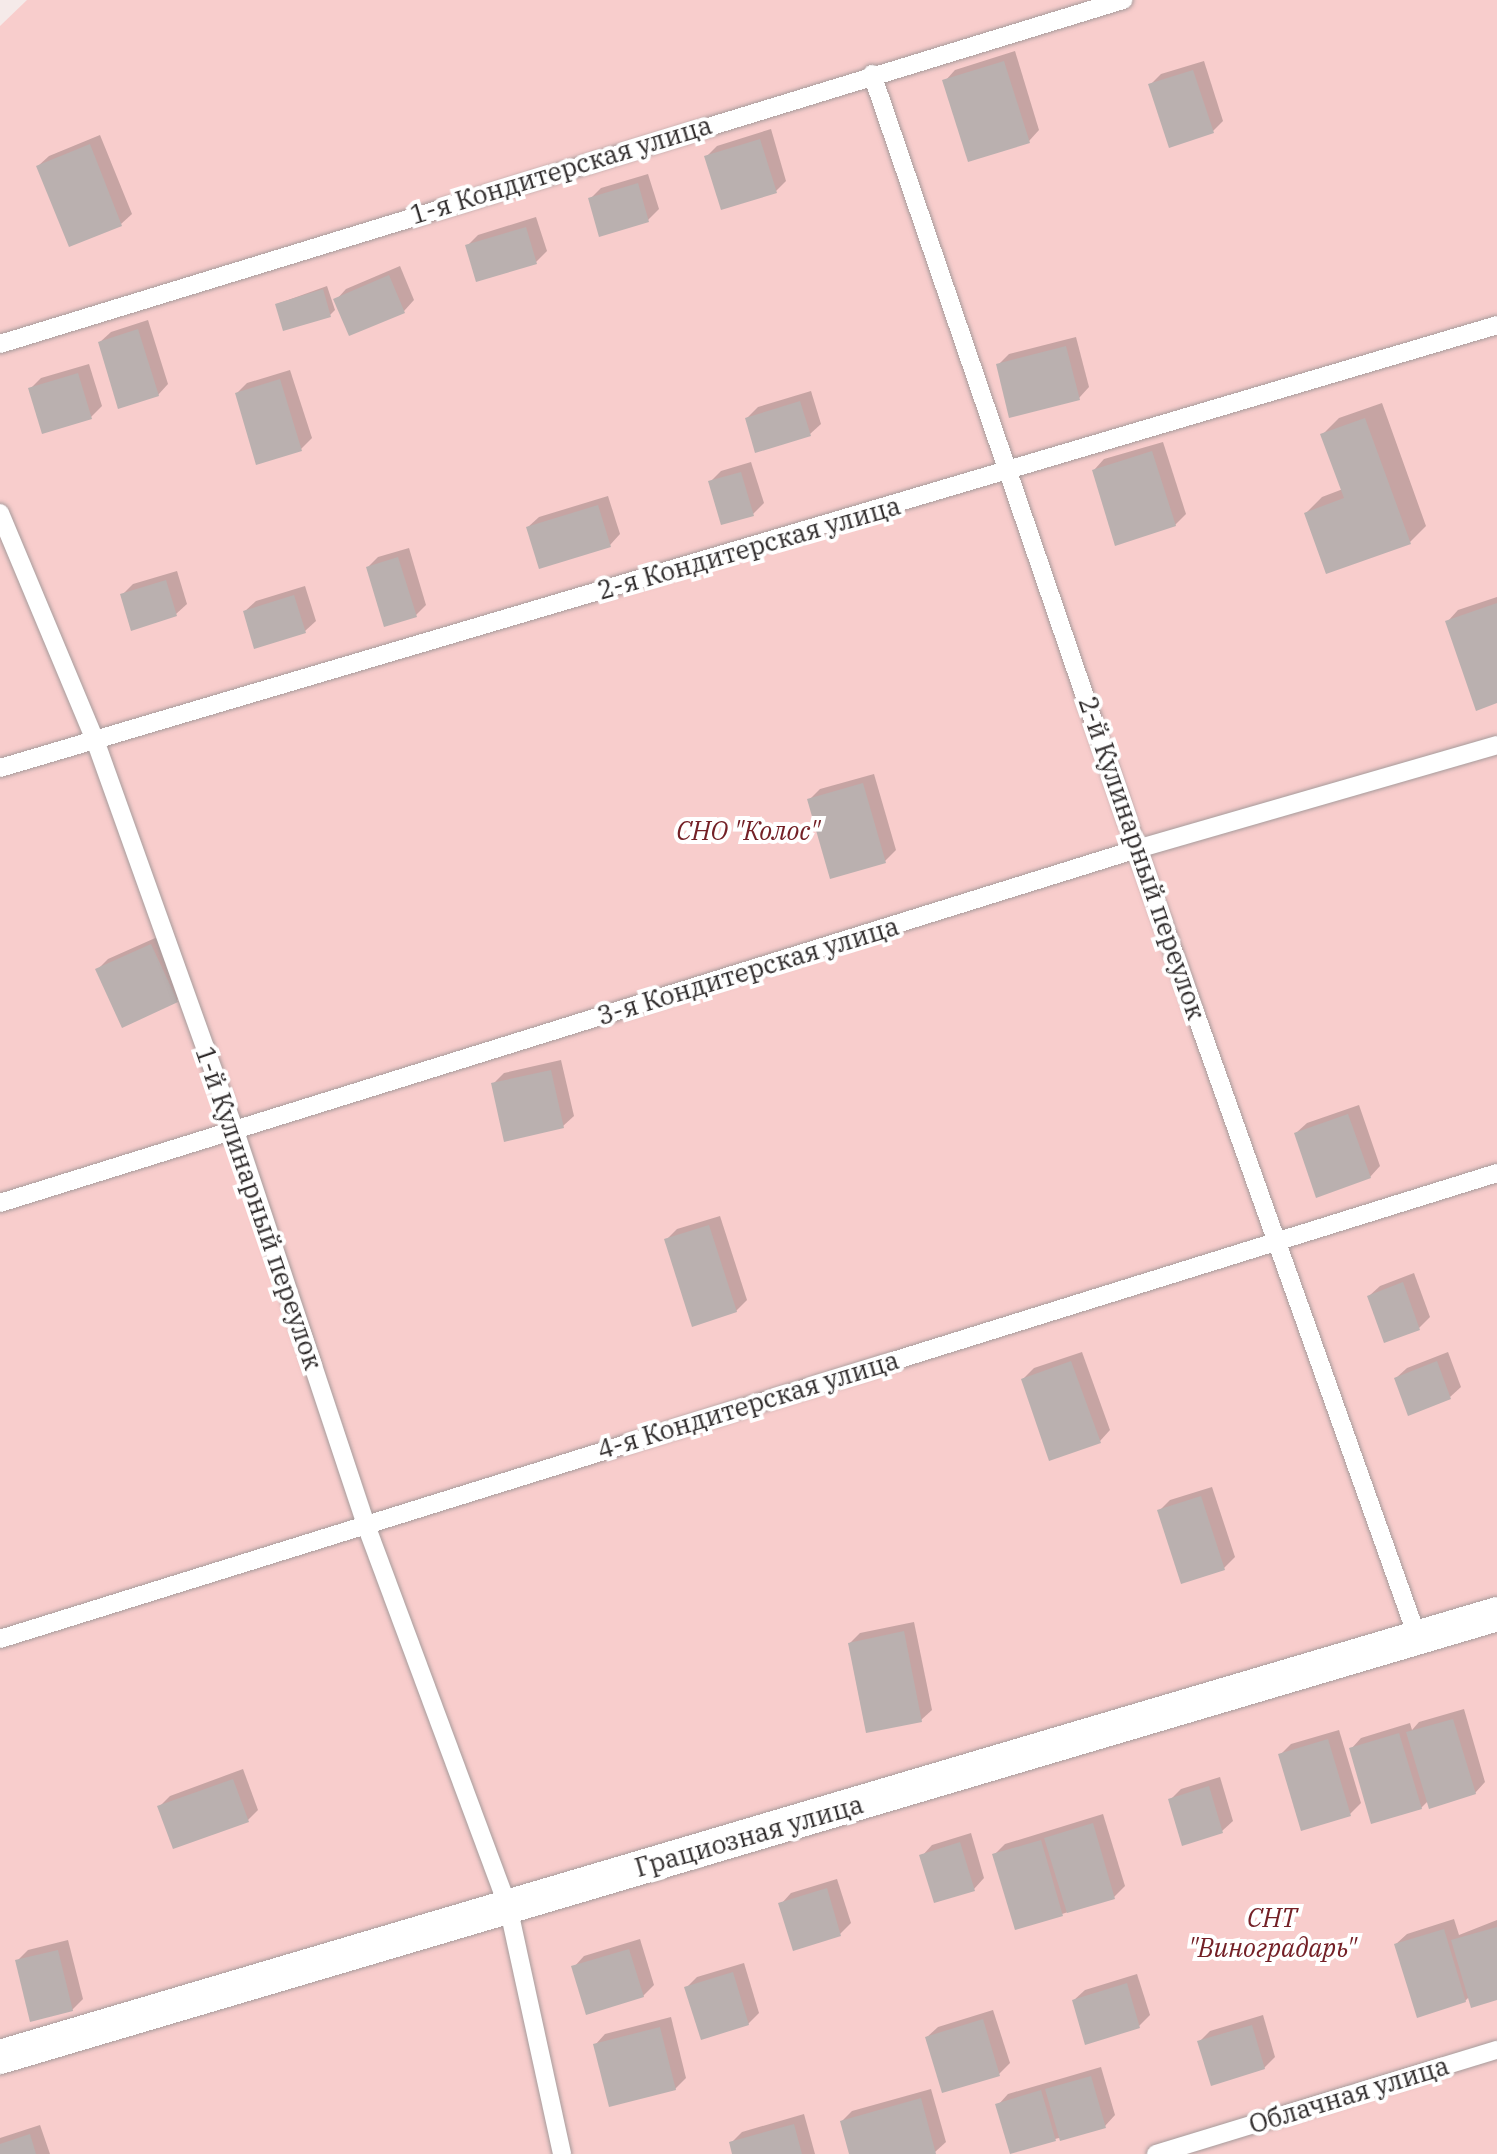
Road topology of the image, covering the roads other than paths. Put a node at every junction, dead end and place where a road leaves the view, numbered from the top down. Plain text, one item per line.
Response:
1 (1123, 0) edge
2 (872, 74) junction
3 (1497, 325) edge
4 (0, 344) edge
5 (1008, 472) junction
6 (0, 513) edge
7 (95, 740) junction
8 (1497, 745) edge
9 (0, 768) edge
10 (1137, 849) junction
11 (235, 1131) junction
12 (1497, 1173) edge
13 (0, 1203) edge
14 (1277, 1238) junction
15 (366, 1525) junction
16 (1497, 1614) edge
17 (0, 1639) edge
18 (1418, 1639) junction
19 (508, 1906) junction
20 (1497, 2050) edge
21 (0, 2057) edge
22 (562, 2154) edge
23 (1156, 2154) edge

1 - 2 lane, 1-я Кондитерская улица
2 - 4 lane, 1-я Кондитерская улица
2 - 5 lane, 2-й Кулинарный переулок
3 - 5 lane, 2-я Кондитерская улица
5 - 7 lane, 2-я Кондитерская улица
5 - 10 lane, 2-й Кулинарный переулок
6 - 7 lane, 1-й Кулинарный переулок
7 - 9 lane, 2-я Кондитерская улица
7 - 11 lane, 1-й Кулинарный переулок
8 - 10 lane, 3-я Кондитерская улица
10 - 11 lane, 3-я Кондитерская улица
10 - 14 lane, 2-й Кулинарный переулок
11 - 13 lane, 3-я Кондитерская улица
11 - 15 lane, 1-й Кулинарный переулок
12 - 14 lane, 4-я Кондитерская улица
14 - 15 lane, 4-я Кондитерская улица
14 - 18 lane, 2-й Кулинарный переулок
15 - 17 lane, 4-я Кондитерская улица
15 - 19 lane, 1-й Кулинарный переулок
16 - 18 street, Грациозная улица
18 - 19 street, Грациозная улица
19 - 21 street, Грациозная улица
19 - 22 lane, 1-й Кулинарный переулок
20 - 23 lane, Облачная улица

